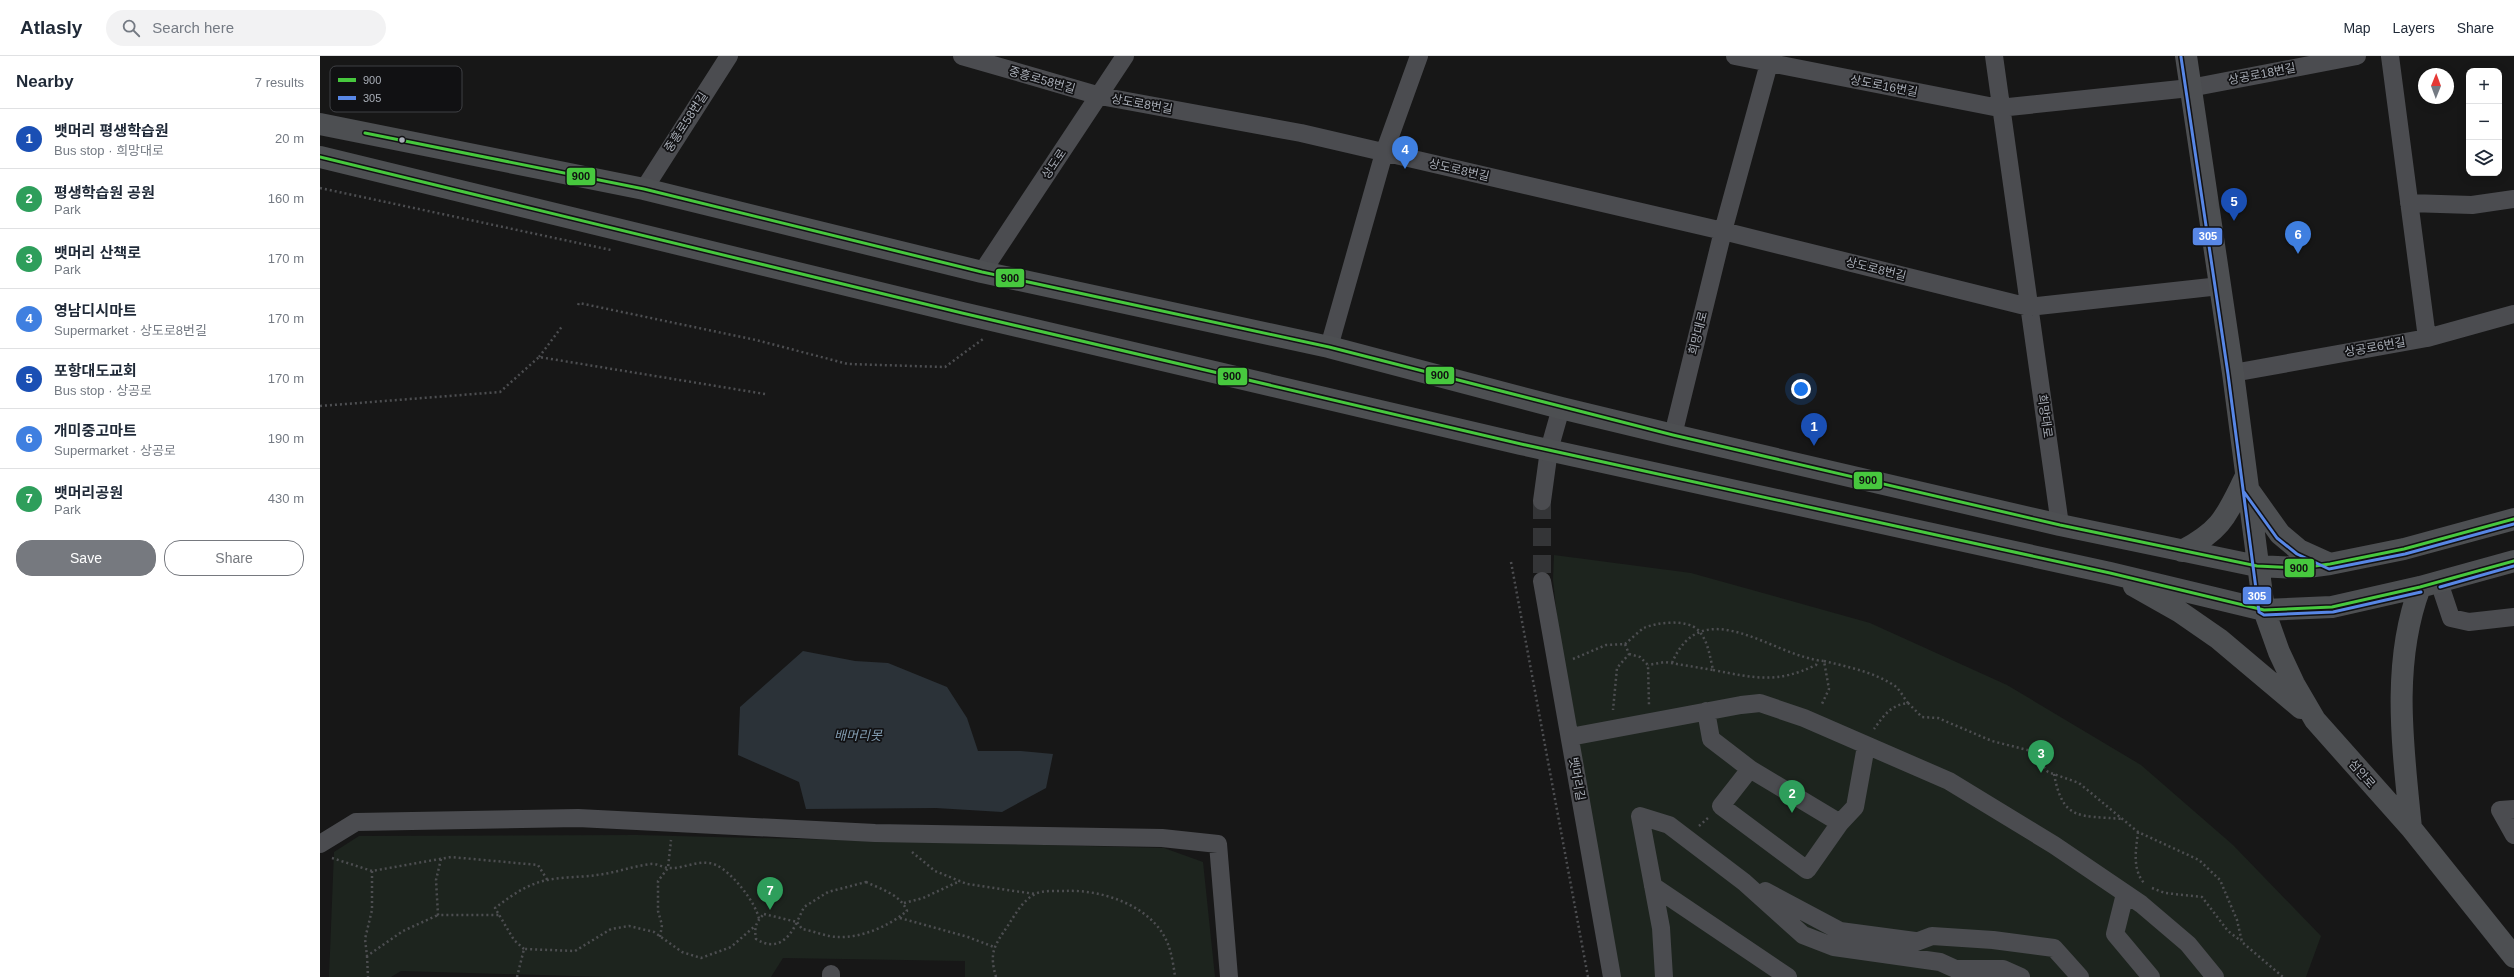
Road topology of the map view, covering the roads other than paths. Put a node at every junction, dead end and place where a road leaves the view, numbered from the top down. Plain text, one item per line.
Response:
1 (729, 56) edge
2 (962, 56) edge
3 (1126, 56) edge
4 (1419, 56) edge
5 (1735, 56) edge
6 (1994, 56) edge
7 (2186, 56) edge
8 (2357, 56) edge
9 (2390, 56) edge
10 (1770, 60) edge
11 (2190, 88) junction
12 (1100, 96) junction
13 (1999, 108) junction
14 (320, 124) edge
15 (1384, 153) junction
16 (320, 157) edge
17 (644, 189) junction
18 (2514, 200) edge
19 (2409, 203) junction
20 (1722, 231) junction
21 (982, 272) junction
22 (2220, 286) junction
23 (2029, 307) junction
24 (2514, 314) edge
25 (2427, 338) junction
26 (1329, 347) junction
27 (2233, 373) junction
28 (1561, 408) junction
29 (1673, 434) junction
30 (1549, 450) junction
31 (2247, 482) junction
32 (1542, 501) tunnel mouth
33 (2514, 519) edge
34 (2060, 525) junction
35 (2182, 551) junction
36 (2514, 560) edge
37 (2330, 564) junction
38 (2258, 566) junction
39 (2110, 573) junction
40 (1542, 581) tunnel mouth
41 (2430, 585) junction
42 (2264, 610) junction
43 (2514, 617) edge
44 (1706, 712) junction
45 (2315, 720) junction
46 (1570, 737) junction
47 (1866, 746) junction
48 (1750, 768) junction
49 (2514, 809) edge
50 (1840, 823) junction
51 (2411, 828) junction
52 (2514, 835) edge
53 (323, 850) edge
54 (1744, 882) junction
55 (1653, 886) junction
56 (2125, 894) junction
57 (1917, 942) junction
58 (1884, 954) junction
59 (2514, 957) edge
60 (1965, 973) edge
61 (1229, 977) edge
62 (1612, 977) edge
63 (1664, 977) edge
64 (1788, 977) edge
65 (2021, 977) edge
66 (2080, 977) edge
67 (2151, 977) edge
68 (2215, 977) edge

1 - 17 street, 중흥로58번길
2 - 12 street, 중흥로58번길
3 - 12 street, 상도로
4 - 15 street
5 - 10 street, 상도로16번길
6 - 13 street
7 - 11 main road, 섬안로
8 - 11 street, 상공로18번길
9 - 19 street
10 - 13 street, 상도로16번길
10 - 20 street
11 - 13 street, 상도로16번길
11 - 22 main road, 섬안로
12 - 15 street, 상도로8번길
12 - 21 street, 상도로
13 - 23 street
14 - 17 main road
15 - 20 street, 상도로8번길
15 - 26 street
16 - 30 main road
17 - 21 main road
18 - 19 street
19 - 25 street
20 - 23 street, 상도로8번길
20 - 29 street, 희망대로
21 - 26 main road
22 - 23 street, 상도로8번길
22 - 27 main road, 섬안로
23 - 34 street, 희망대로
24 - 25 street, 상공로6번길
25 - 27 street, 상공로6번길
26 - 28 main road
27 - 31 main road, 섬안로
28 - 29 main road
28 - 30 street
29 - 34 main road
30 - 32 street
30 - 39 main road
31 - 35 main road
31 - 37 main road
31 - 38 main road, 섬안로
33 - 37 main road
34 - 35 main road
35 - 38 main road
36 - 41 main road
37 - 38 main road
38 - 42 main road, 섬안로
39 - 42 main road
39 - 45 main road
40 - 46 street, 뱃머리길
41 - 42 main road
41 - 43 street
41 - 51 main road
42 - 45 main road, 섬안로
44 - 46 street
44 - 47 street
44 - 48 street
45 - 51 main road, 섬안로
46 - 62 street, 뱃머리길
47 - 50 street
47 - 56 street
48 - 50 street
48 - 50 street
49 - 52 street
51 - 59 main road, 섬안로
53 - 61 street
54 - 55 street
54 - 57 street
54 - 58 street
55 - 63 street
55 - 64 street
56 - 67 street
56 - 68 street
57 - 58 street
57 - 66 street
58 - 60 street
60 - 65 street

